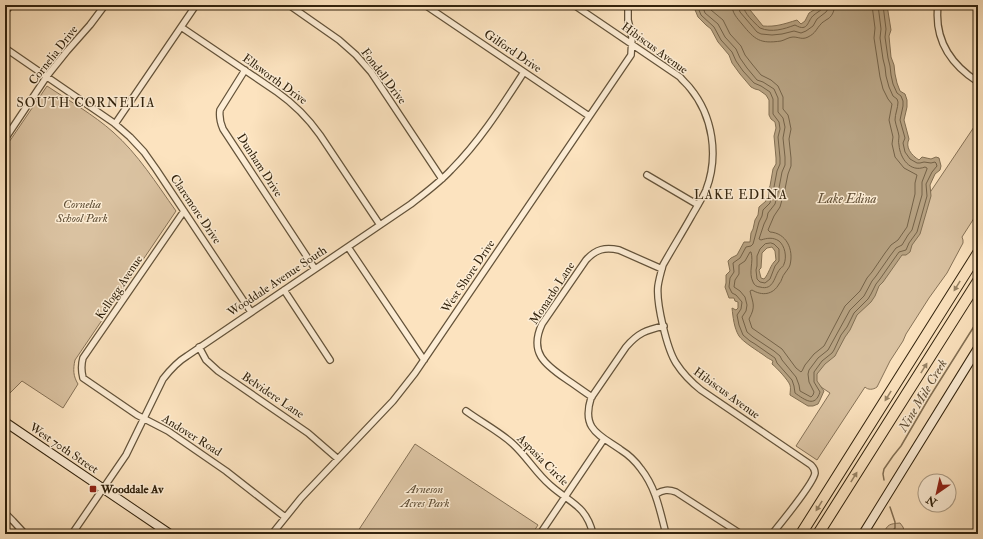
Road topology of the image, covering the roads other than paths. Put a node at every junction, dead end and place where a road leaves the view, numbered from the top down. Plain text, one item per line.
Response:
1 (11, 5) edge
2 (105, 5) edge
3 (196, 5) edge
4 (289, 5) edge
5 (425, 5) edge
6 (574, 5) edge
7 (628, 5) edge
8 (938, 5) edge
9 (5, 12) edge
10 (181, 27) junction
11 (632, 44) junction
12 (5, 48) edge
13 (245, 70) junction
14 (524, 72) junction
15 (47, 76) junction
16 (978, 82) edge
17 (589, 116) junction
18 (115, 124) junction
19 (5, 139) edge
20 (647, 175) dead end
21 (442, 179) junction
22 (698, 205) junction
23 (184, 211) junction
24 (380, 225) junction
25 (348, 247) junction
26 (978, 253) edge
27 (315, 269) junction
28 (662, 269) junction
29 (978, 281) edge
30 (284, 290) junction
31 (251, 312) junction
32 (664, 326) junction
33 (199, 347) junction
34 (978, 348) edge
35 (330, 360) dead end
36 (424, 360) junction
37 (83, 378) joint
38 (592, 397) junction
39 (466, 411) dead end
40 (144, 419) junction
41 (5, 422) edge
42 (604, 439) junction
43 (338, 459) junction
44 (103, 489) junction
45 (656, 494) junction
46 (565, 497) junction
47 (5, 513) edge
48 (285, 517) junction
49 (25, 534) edge
50 (72, 534) edge
51 (170, 534) edge
52 (272, 534) edge
53 (540, 534) edge
54 (593, 534) edge
55 (666, 534) edge
56 (741, 534) edge
57 (772, 534) edge
58 (801, 534) edge
59 (818, 534) edge
60 (863, 534) edge

1 - 9 street
2 - 15 street, Cornelia Drive
3 - 10 street
4 - 21 street, Fondell Drive
5 - 14 street, Gilford Drive
6 - 11 street, Hibiscus Avenue
7 - 11 street, West Shore Drive
8 - 16 street
10 - 13 street, Ellsworth Drive
10 - 18 street
11 - 17 street, West Shore Drive
11 - 22 street, Hibiscus Avenue
12 - 15 street, Claremore Drive
13 - 24 street, Ellsworth Drive
13 - 27 street, Dunham Drive
14 - 17 street, Gilford Drive
14 - 21 street, Wooddale Avenue South
15 - 18 street, Claremore Drive
15 - 19 street, Cornelia Drive
17 - 36 street, West Shore Drive
18 - 23 street, Claremore Drive
20 - 22 street
21 - 24 street, Wooddale Avenue South
22 - 28 street, Hibiscus Avenue
23 - 31 street, Claremore Drive
23 - 37 street, Kellogg Avenue
24 - 25 street, Wooddale Avenue South
25 - 27 street, Wooddale Avenue South
25 - 36 street
26 -> 58 highway
27 - 30 street, Wooddale Avenue South
28 - 32 street, Hibiscus Avenue
28 - 38 street, Monardo Lane
59 -> 29 highway
30 - 31 street, Wooddale Avenue South
30 - 35 street
31 - 33 street, Wooddale Avenue South
32 - 38 street
32 - 57 street, Hibiscus Avenue
33 - 40 street, Wooddale Avenue South
33 - 43 street, Belvidere Lane
34 - 60 street
36 - 43 street, West Shore Drive
37 - 40 street, Andover Road
38 - 42 street
39 - 46 street, Aspasia Circle
40 - 44 street, Wooddale Avenue South
40 - 48 street, Andover Road
41 - 44 street, West 70th Street
42 - 45 street
42 - 46 street
43 - 48 street, West Shore Drive
44 - 50 street, Wooddale Avenue South
44 - 51 street, West 70th Street
45 - 55 street
45 - 56 street
46 - 53 street
46 - 54 street, Aspasia Circle
47 - 49 street
48 - 52 street, West Shore Drive

